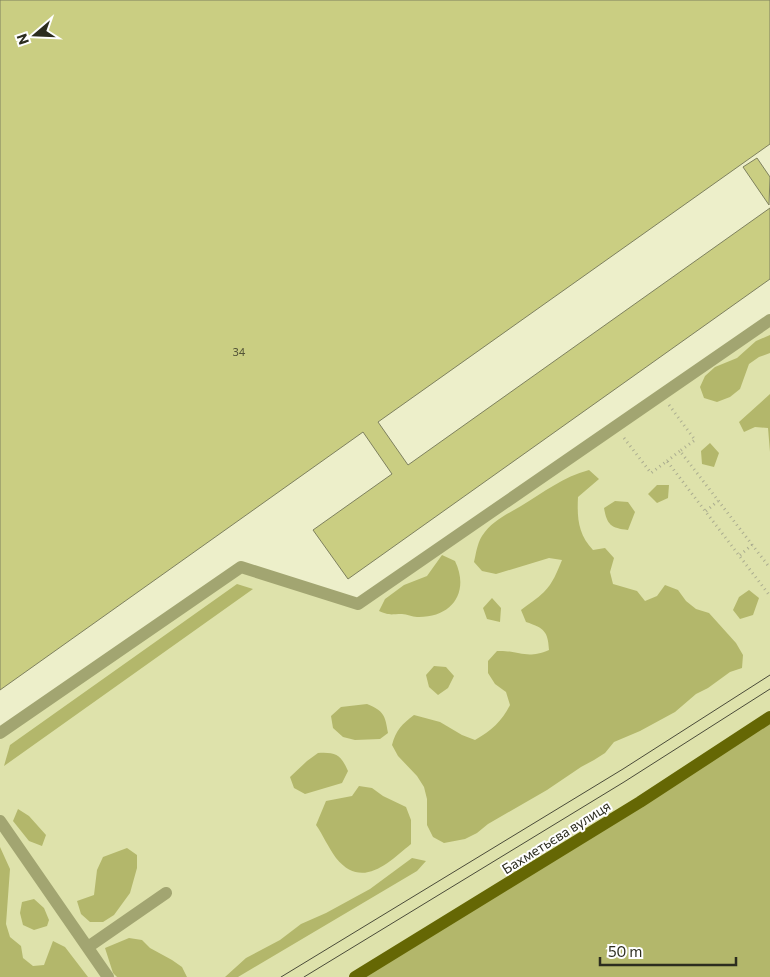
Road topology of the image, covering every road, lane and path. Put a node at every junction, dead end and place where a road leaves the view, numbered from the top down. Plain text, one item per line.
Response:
1 (770, 320) edge
2 (661, 395) junction
3 (615, 426) junction
4 (680, 451) junction
5 (667, 461) junction
6 (718, 502) junction
7 (706, 511) junction
8 (752, 546) junction
9 (740, 555) junction
10 (770, 568) edge
11 (770, 596) edge
12 (770, 717) edge
13 (0, 733) edge
14 (0, 821) edge
15 (166, 893) dead end
16 (88, 947) junction
17 (108, 977) edge
18 (355, 977) edge

1 - 2 lane
2 - 3 lane
2 - 4 path
3 - 5 path
3 - 13 lane
4 - 5 path
4 - 6 path
5 - 7 path
6 - 7 path
6 - 8 path
7 - 9 path
8 - 9 path
8 - 10 path
9 - 11 path
12 - 18 main road, Бахметьєва вулиця
14 - 16 lane
15 - 16 lane
16 - 17 lane

